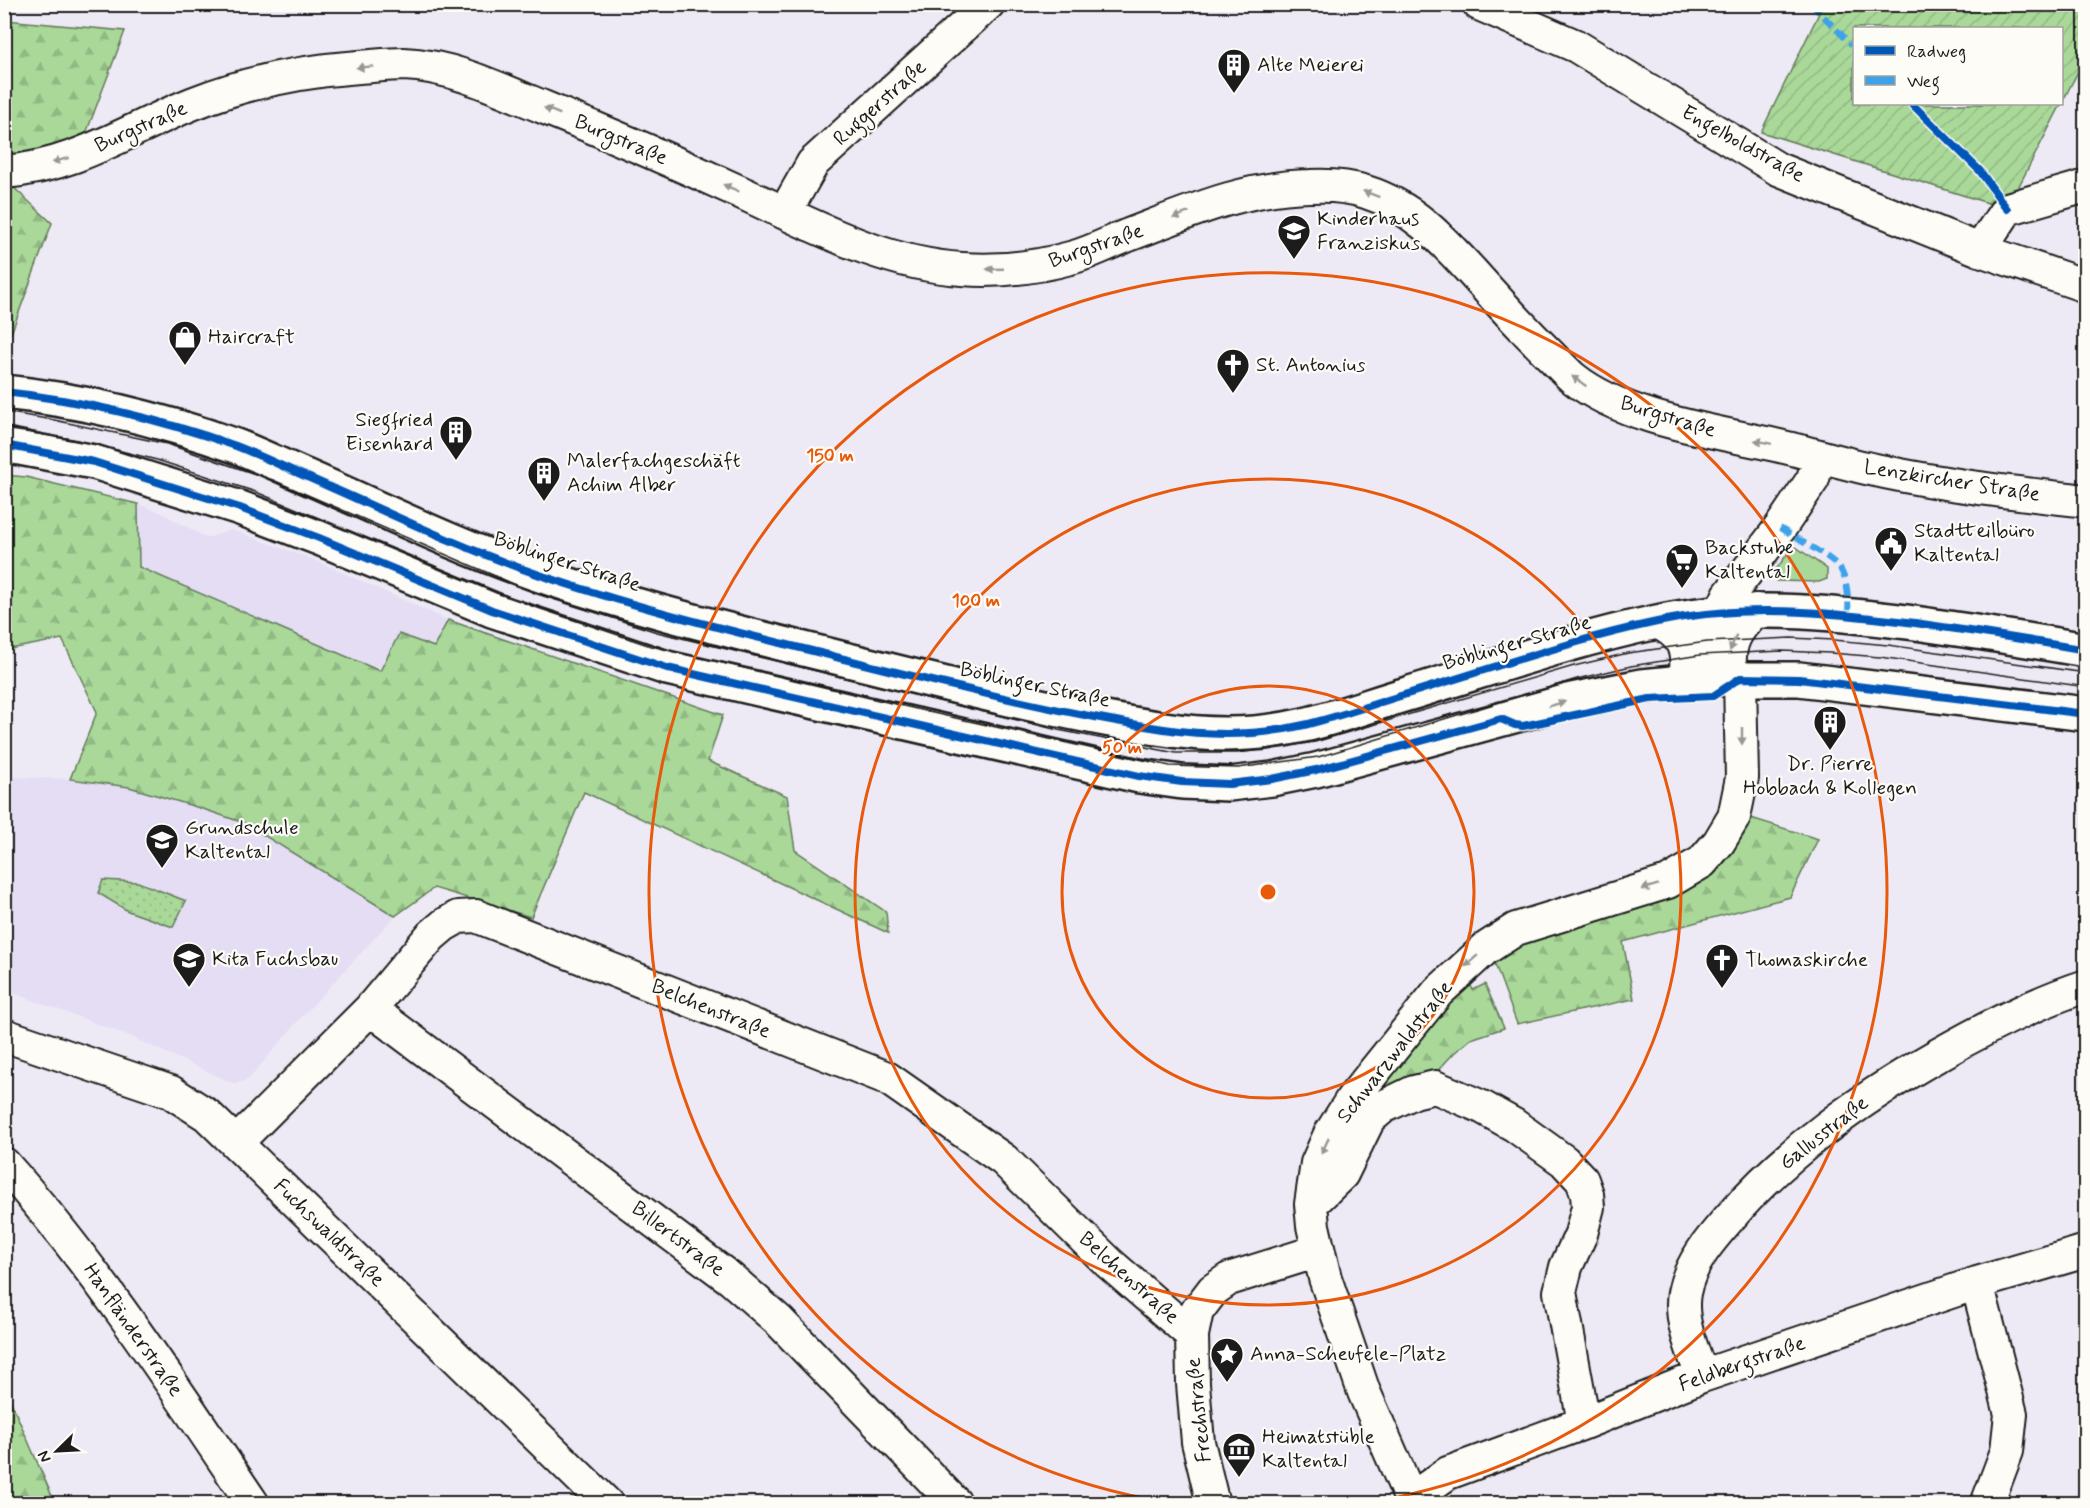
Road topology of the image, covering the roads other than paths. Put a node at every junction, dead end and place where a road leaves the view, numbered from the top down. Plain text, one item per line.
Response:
1 (988, 4) edge
2 (1479, 4) edge
3 (4, 172) edge
4 (2085, 186) edge
5 (785, 212) junction
6 (1980, 250) junction
7 (2085, 286) edge
8 (4, 392) edge
9 (4, 445) edge
10 (1819, 456) junction
11 (2085, 501) edge
12 (1756, 610) junction
13 (1721, 612) junction
14 (1656, 622) junction
15 (2085, 650) edge
16 (1680, 678) junction
17 (1740, 678) junction
18 (2085, 714) edge
19 (2085, 986) edge
20 (370, 1009) junction
21 (4, 1035) edge
22 (236, 1143) junction
23 (4, 1164) edge
24 (1311, 1204) junction
25 (1318, 1251) junction
26 (2085, 1251) edge
27 (1977, 1283) junction
28 (1192, 1335) junction
29 (1702, 1376) junction
30 (1584, 1423) junction
31 (253, 1503) edge
32 (607, 1503) edge
33 (956, 1503) edge
34 (1212, 1503) edge
35 (1412, 1503) edge
36 (1987, 1503) edge

1 - 5 street, Ruggerstraße
2 - 6 street, Engelboldstraße
5 -> 3 street, Burgstraße
4 - 6 street
10 -> 5 street, Burgstraße
6 - 7 street, Engelboldstraße
8 - 14 main road, Böblinger Straße
9 -> 16 main road
10 - 11 street, Lenzkircher Straße
10 - 13 street
12 - 13 main road, Böblinger Straße
12 - 15 main road, Böblinger Straße
12 -> 17 street
13 - 14 main road, Böblinger Straße
13 - 16 street
14 - 16 street
16 - 17 main road
17 - 18 main road
17 -> 24 street, Schwarzwaldstraße
19 - 29 street, Gallusstraße
20 - 22 street, Belchenstraße
20 - 28 street, Belchenstraße
20 - 33 street, Billertstraße
21 - 22 street, Fuchswaldstraße
22 - 32 street, Fuchswaldstraße
23 - 31 street, Hanfländerstraße
24 - 25 street, Schwarzwaldstraße
24 - 30 street
25 - 28 street, Frechstraße
25 - 35 street, Schwarzwaldstraße
26 - 27 street, Feldbergstraße
27 - 29 street, Feldbergstraße
27 - 36 street
28 - 34 street, Frechstraße
29 - 30 street, Feldbergstraße
30 - 35 street, Feldbergstraße

